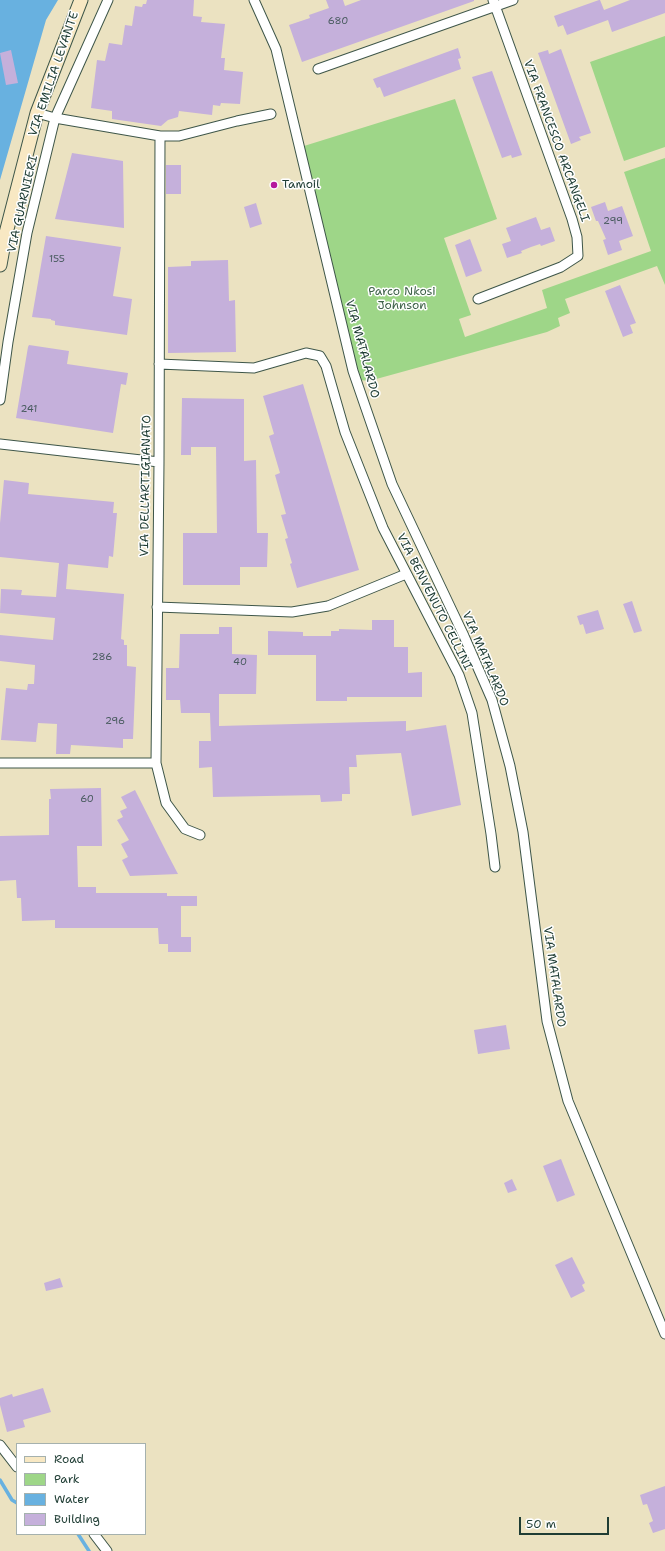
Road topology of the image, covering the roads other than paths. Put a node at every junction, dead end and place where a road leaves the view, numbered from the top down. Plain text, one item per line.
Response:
1 (81, 0) edge
2 (108, 0) edge
3 (254, 0) edge
4 (513, 0) edge
5 (494, 3) edge
6 (318, 69) dead end
7 (37, 113) junction
8 (271, 114) dead end
9 (55, 118) junction
10 (160, 136) junction
11 (0, 265) edge
12 (478, 299) dead end
13 (159, 364) junction
14 (0, 400) edge
15 (0, 444) edge
16 (159, 462) junction
17 (406, 574) junction
18 (157, 608) junction
19 (0, 763) edge
20 (156, 763) junction
21 (200, 835) dead end
22 (495, 867) dead end
23 (665, 1334) edge
24 (0, 1445) edge
25 (16, 1466) edge
26 (95, 1535) edge
27 (107, 1551) edge

1 - 7 main road, VIA EMILIA LEVANTE
2 - 9 street, VIA GUARNIERI
3 - 23 street, VIA MATALARDO
4 - 5 street
5 - 6 street
5 - 12 street, VIA FRANCESCO ARCANGELI
7 - 9 street
7 - 11 main road, VIA EMILIA LEVANTE
8 - 10 street
9 - 10 street
9 - 14 street, VIA GUARNIERI
10 - 13 street, VIA DELL'ARTIGIANATO
13 - 16 street, VIA DELL'ARTIGIANATO
13 - 17 street, VIA BENVENUTO CELLINI
15 - 16 street
16 - 18 street, VIA DELL'ARTIGIANATO
17 - 18 street
17 - 22 street, VIA BENVENUTO CELLINI
18 - 20 street, VIA DELL'ARTIGIANATO
19 - 20 street
20 - 21 street, VIA DELL'ARTIGIANATO
24 - 25 street
26 - 27 street

